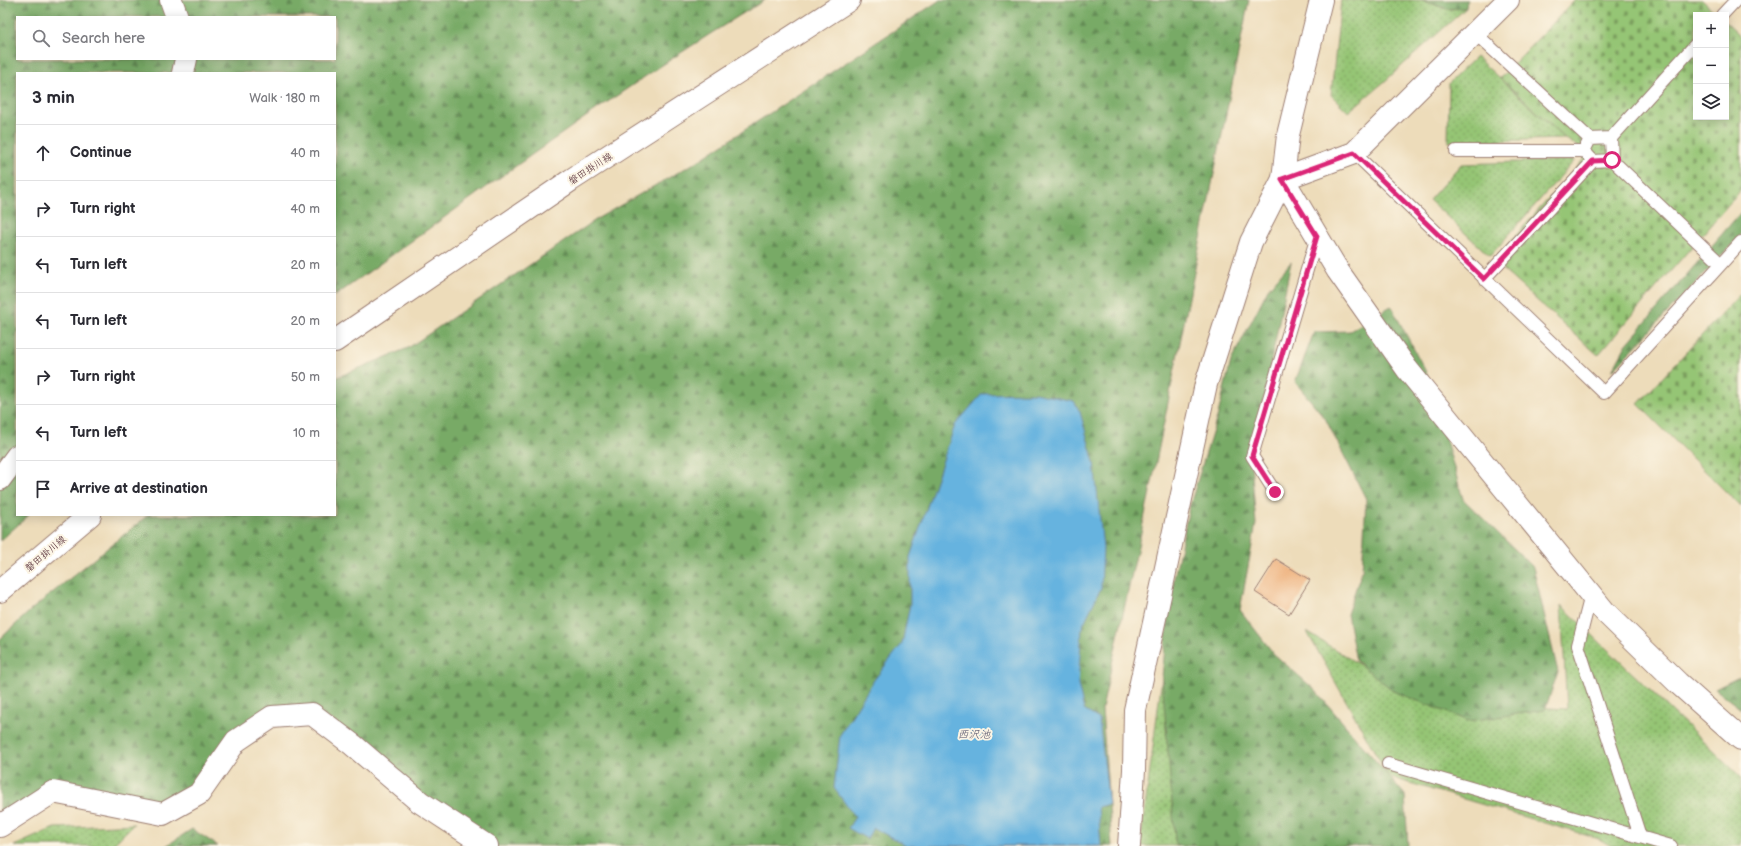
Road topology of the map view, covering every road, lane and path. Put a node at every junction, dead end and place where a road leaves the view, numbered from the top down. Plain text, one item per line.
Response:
1 (170, 0) edge
2 (849, 0) edge
3 (1321, 0) edge
4 (1508, 0) edge
5 (1737, 0) edge
6 (1741, 3) edge
7 (1725, 12) edge
8 (177, 16) edge
9 (1475, 33) junction
10 (1693, 47) edge
11 (186, 60) edge
12 (183, 72) edge
13 (1611, 138) junction
14 (1590, 139) junction
15 (1456, 151) dead end
16 (1584, 151) junction
17 (1354, 153) junction
18 (1612, 160) junction
19 (1593, 161) junction
20 (1282, 179) junction
21 (1317, 236) junction
22 (1741, 242) edge
23 (1721, 264) junction
24 (1484, 279) junction
25 (336, 340) edge
26 (16, 457) edge
27 (0, 478) edge
28 (1275, 492) dead end
29 (89, 516) edge
30 (0, 591) edge
31 (1591, 595) junction
32 (1741, 739) edge
33 (1388, 764) dead end
34 (0, 826) edge
35 (1640, 836) junction
36 (487, 846) edge
37 (1129, 846) edge
38 (1671, 846) edge

1 - 8 street
2 - 25 street, 磐田掛川線
3 - 20 street
4 - 9 street
5 - 6 lane
5 - 7 lane
9 - 14 lane
9 - 17 street
10 - 13 lane
11 - 12 street
13 - 14 lane
13 - 18 lane
14 - 16 lane
15 - 16 lane
16 - 19 lane
17 - 20 street
17 - 24 lane
18 - 19 lane
18 - 23 lane
19 - 24 lane
20 - 21 street
20 - 37 street
21 - 28 lane
21 - 31 street
22 - 23 lane
23 - 24 lane
26 - 27 street
29 - 30 street, 磐田掛川線
31 - 32 street
31 - 35 lane
33 - 35 lane
34 - 36 street
35 - 38 lane

